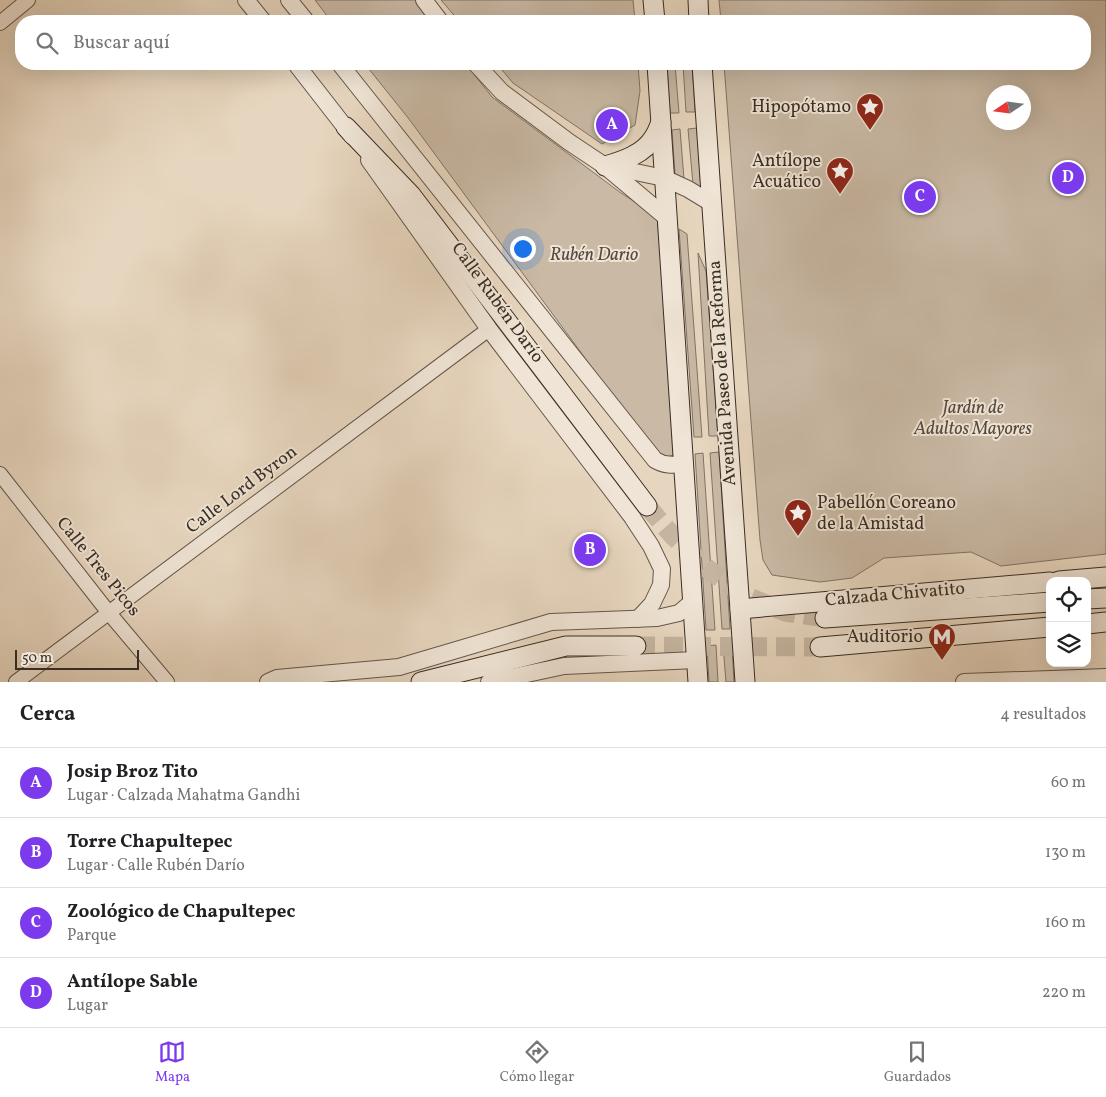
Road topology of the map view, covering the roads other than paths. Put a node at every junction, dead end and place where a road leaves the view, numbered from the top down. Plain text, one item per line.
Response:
1 (28, 0) edge
2 (246, 0) edge
3 (289, 0) edge
4 (424, 0) edge
5 (654, 0) edge
6 (698, 0) edge
7 (258, 15) edge
8 (301, 15) edge
9 (435, 15) edge
10 (655, 15) edge
11 (699, 15) edge
12 (0, 23) edge
13 (301, 70) edge
14 (345, 70) edge
15 (482, 70) edge
16 (657, 70) edge
17 (702, 70) edge
18 (661, 122) junction
19 (346, 127) junction
20 (605, 166) junction
21 (664, 178) junction
22 (711, 202) junction
23 (667, 218) junction
24 (489, 328) junction
25 (684, 464) junction
26 (0, 474) edge
27 (647, 506) tunnel mouth
28 (1106, 577) edge
29 (1091, 578) edge
30 (1046, 582) edge
31 (1106, 598) edge
32 (1091, 599) edge
33 (693, 601) junction
34 (1046, 602) edge
35 (740, 609) junction
36 (109, 612) junction
37 (825, 618) tunnel mouth
38 (638, 619) junction
39 (1106, 622) edge
40 (1091, 624) edge
41 (1046, 627) edge
42 (636, 646) tunnel mouth
43 (820, 647) tunnel mouth
44 (696, 660) junction
45 (1106, 677) edge
46 (16, 682) edge
47 (167, 682) edge
48 (268, 682) edge
49 (421, 682) edge
50 (490, 682) edge
51 (698, 682) edge
52 (745, 682) edge
53 (964, 682) edge

1 - 12 street
2 - 7 street
3 - 8 street
4 - 9 street
5 - 10 main road
6 - 11 main road
13 - 19 street, Calle Rubén Darío
14 - 25 street, Calle Rubén Darío
15 - 20 street
16 - 18 main road
17 - 22 main road, Avenida Paseo de la Reforma
18 - 20 main road
18 - 21 main road
19 - 24 street, Calle Rubén Darío
19 - 27 main road
20 - 21 street
20 - 23 street
21 - 22 street
21 - 23 main road
22 - 35 main road, Avenida Paseo de la Reforma
23 - 25 main road
24 - 36 street, Calle Lord Byron
24 - 38 street, Calle Rubén Darío
25 - 33 main road
26 - 36 street, Calle Tres Picos
28 - 29 main road
30 - 35 main road, Calzada Chivatito
31 - 32 main road
33 - 38 street
33 - 44 main road
34 - 37 main road
35 - 52 main road, Avenida Paseo de la Reforma
36 - 46 street, Calle Lord Byron
36 - 47 street, Calle Tres Picos
38 - 48 street
39 - 40 main road
41 - 43 main road
42 - 49 main road
44 - 50 street
44 - 51 main road
45 - 53 street

